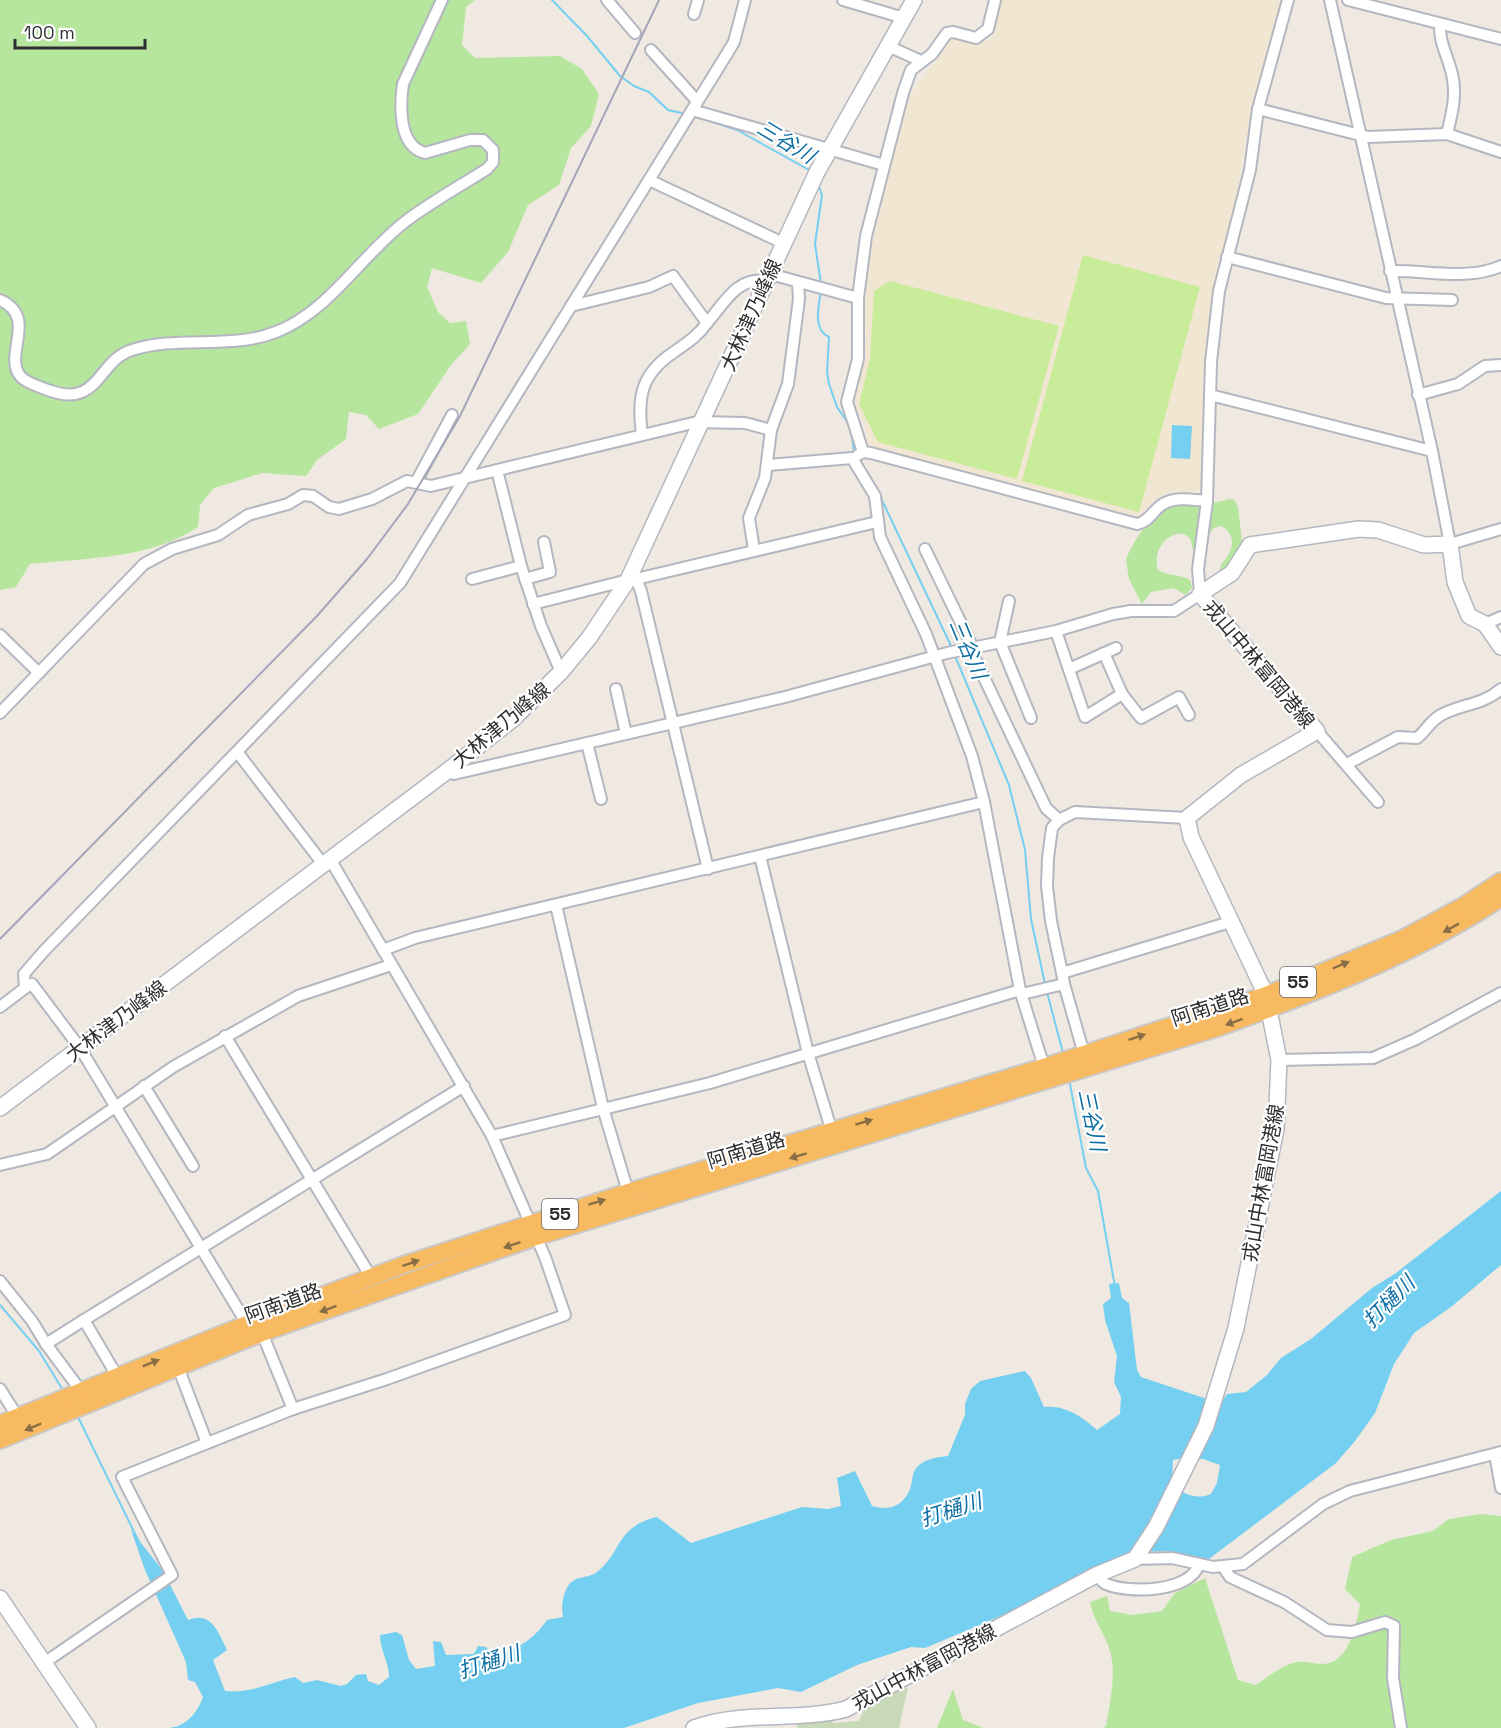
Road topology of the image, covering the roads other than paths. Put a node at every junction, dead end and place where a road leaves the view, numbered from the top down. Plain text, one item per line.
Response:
1 (442, 0) edge
2 (607, 0) edge
3 (698, 0) edge
4 (745, 0) edge
5 (843, 0) edge
6 (914, 0) edge
7 (995, 0) edge
8 (1288, 0) edge
9 (1330, 0) edge
10 (1348, 0) edge
11 (694, 14) dead end
12 (904, 18) junction
13 (1440, 24) junction
14 (635, 33) dead end
15 (1501, 39) edge
16 (888, 46) junction
17 (651, 50) dead end
18 (921, 61) junction
19 (1258, 109) junction
20 (691, 111) junction
21 (1446, 134) junction
22 (1360, 135) junction
23 (829, 150) junction
24 (1501, 152) edge
25 (884, 165) junction
26 (649, 180) junction
27 (783, 243) junction
28 (1227, 257) junction
29 (1501, 266) edge
30 (1390, 271) junction
31 (768, 277) junction
32 (798, 283) junction
33 (858, 298) junction
34 (1396, 298) junction
35 (0, 300) edge
36 (1452, 300) dead end
37 (571, 306) junction
38 (706, 324) junction
39 (1501, 364) edge
40 (1210, 395) junction
41 (1418, 395) junction
42 (452, 415) dead end
43 (703, 422) junction
44 (771, 430) junction
45 (642, 434) junction
46 (1432, 451) junction
47 (857, 455) junction
48 (768, 465) junction
49 (497, 470) junction
50 (466, 478) junction
51 (416, 482) junction
52 (1207, 501) junction
53 (877, 522) junction
54 (1501, 529) edge
55 (544, 542) dead end
56 (1450, 544) junction
57 (925, 549) dead end
58 (754, 550) junction
59 (521, 566) junction
60 (472, 579) dead end
61 (525, 579) junction
62 (632, 579) junction
63 (1200, 594) junction
64 (1009, 601) dead end
65 (533, 604) junction
66 (1501, 617) edge
67 (1485, 624) junction
68 (1056, 631) junction
69 (0, 635) edge
70 (1000, 642) junction
71 (1501, 647) edge
72 (1116, 648) dead end
73 (968, 649) junction
74 (1104, 653) junction
75 (934, 657) junction
76 (1069, 669) junction
77 (561, 672) junction
78 (39, 673) junction
79 (616, 688) dead end
80 (1501, 689) edge
81 (1122, 694) junction
82 (0, 713) edge
83 (1190, 715) dead end
84 (1031, 718) dead end
85 (673, 723) junction
86 (1317, 731) junction
87 (626, 734) junction
88 (587, 743) junction
89 (238, 753) junction
90 (1347, 764) junction
91 (446, 772) junction
92 (601, 799) dead end
93 (984, 802) junction
94 (1378, 802) dead end
95 (1187, 818) junction
96 (1059, 820) junction
97 (760, 856) junction
98 (326, 862) junction
99 (708, 869) junction
100 (1501, 881) edge
101 (1501, 898) edge
102 (556, 905) junction
103 (1230, 922) junction
104 (383, 951) junction
105 (391, 965) junction
106 (1061, 981) junction
107 (25, 988) junction
108 (1024, 992) junction
109 (1501, 993) edge
110 (1268, 1002) junction
111 (0, 1007) edge
112 (225, 1036) junction
113 (80, 1048) junction
114 (808, 1053) junction
115 (1083, 1059) junction
116 (1279, 1060) junction
117 (1051, 1069) junction
118 (144, 1086) junction
119 (464, 1086) junction
120 (116, 1105) junction
121 (0, 1108) edge
122 (603, 1108) junction
123 (832, 1132) junction
124 (492, 1136) junction
125 (0, 1165) edge
126 (193, 1166) dead end
127 (311, 1179) junction
128 (628, 1192) junction
129 (533, 1230) junction
130 (201, 1247) junction
131 (371, 1277) junction
132 (0, 1281) edge
133 (84, 1320) junction
134 (247, 1324) junction
135 (262, 1333) junction
136 (46, 1344) junction
137 (178, 1367) junction
138 (117, 1376) junction
139 (0, 1389) edge
140 (81, 1396) junction
141 (62, 1407) junction
142 (293, 1409) junction
143 (17, 1416) junction
144 (0, 1424) edge
145 (0, 1440) edge
146 (207, 1443) junction
147 (1498, 1453) edge
148 (1501, 1488) edge
149 (1136, 1557) junction
150 (1199, 1563) junction
151 (1224, 1568) junction
152 (1096, 1575) junction
153 (0, 1598) edge
154 (44, 1663) junction
155 (86, 1727) edge
156 (694, 1728) edge
157 (1401, 1728) edge

1 - 35 street
2 - 14 street
3 - 11 street
4 - 20 street
5 - 12 street
6 - 12 main road, 大林津乃峰線
7 - 18 street
8 - 19 street
9 - 22 street
10 - 13 street
12 - 16 main road, 大林津乃峰線
13 - 15 street
13 - 21 street
16 - 18 street
16 - 23 main road, 大林津乃峰線
17 - 20 street
18 - 25 street
19 - 22 street
19 - 28 street
20 - 23 street
20 - 26 street
21 - 22 street
21 - 24 street
22 - 30 street
23 - 25 street
23 - 27 main road, 大林津乃峰線
25 - 33 street
26 - 27 street
26 - 37 street
27 - 31 main road, 大林津乃峰線
28 - 34 street
28 - 40 street
29 - 30 street
30 - 34 street
31 - 32 street
31 - 38 street
31 - 43 main road, 大林津乃峰線
32 - 33 street
32 - 44 street
33 - 47 street
34 - 36 street
34 - 41 street
37 - 38 street
37 - 50 street
38 - 45 street
39 - 41 street
40 - 46 street
40 - 52 street
41 - 46 street
42 - 51 street
43 - 44 street
43 - 45 street
43 - 62 main road, 大林津乃峰線
44 - 48 street
45 - 49 street
46 - 56 street
47 - 48 street
47 - 52 street
47 - 53 street
48 - 58 street
49 - 50 street
49 - 59 street
50 - 51 street
50 - 89 street
51 - 78 street
52 - 63 street
53 - 58 street
53 - 75 street
54 - 56 street
55 - 61 street
56 - 63 main road, 戎山中林富岡港線
56 - 67 main road
57 - 73 street
58 - 62 street
59 - 60 street
59 - 61 street
61 - 65 street
62 - 65 street
62 - 77 main road, 大林津乃峰線
62 - 85 street
63 - 68 street
63 - 86 main road, 戎山中林富岡港線
64 - 70 street
65 - 77 street
66 - 67 street
67 - 71 main road
68 - 70 street
68 - 76 street
69 - 78 street
70 - 73 street
70 - 84 street
72 - 74 street
73 - 75 street
73 - 96 street
74 - 76 street
74 - 81 street
75 - 85 street
75 - 93 street
76 - 81 street
77 - 91 main road, 大林津乃峰線
78 - 82 street
79 - 87 street
80 - 90 street
81 - 83 street
85 - 87 street
85 - 99 street
86 - 90 street
86 - 95 main road, 戎山中林富岡港線
87 - 88 street
88 - 91 street
88 - 92 street
89 - 98 street
89 - 107 street
90 - 94 street
91 - 98 main road, 大林津乃峰線
93 - 97 street
93 - 108 street
95 - 96 street
95 - 103 main road, 戎山中林富岡港線
96 - 106 street
97 - 99 street
97 - 114 street
98 - 104 street
98 - 113 main road, 大林津乃峰線
99 - 102 street
110 -> 100 highway, 阿南道路 / 55
101 -> 110 highway, 阿南道路 / 55
102 - 104 street
102 - 122 street
103 - 106 street
103 - 110 main road, 戎山中林富岡港線
104 - 105 street
105 - 112 street
105 - 119 street
106 - 108 street
106 - 115 street
107 - 111 street
107 - 113 street
108 - 114 street
108 - 117 street
109 - 116 street
110 - 115 highway, 阿南道路 / 55
110 - 116 main road, 戎山中林富岡港線
112 - 118 street
112 - 127 street
113 - 120 street
113 - 121 main road, 大林津乃峰線
114 - 122 street
114 - 123 street
115 - 117 highway, 阿南道路 / 55
116 - 149 main road, 戎山中林富岡港線
123 -> 117 highway, 阿南道路 / 55
117 -> 129 highway, 阿南道路 / 55
118 - 120 street
118 - 126 street
119 - 124 street
119 - 127 street
120 - 125 street
120 - 130 street
122 - 124 street
122 - 128 street
123 - 128 highway, 阿南道路 / 55
124 - 129 street
127 - 130 street
127 - 131 street
129 -> 128 highway, 阿南道路 / 55
131 -> 129 highway, 阿南道路 / 55
129 -> 135 highway, 阿南道路 / 55
129 - 142 street
130 - 133 street
130 - 134 street
131 - 134 highway, 阿南道路 / 55
132 - 136 street
133 - 136 street
133 - 138 street
134 - 135 street
138 -> 134 highway, 阿南道路 / 55
135 - 137 highway, 阿南道路 / 55
135 - 142 street
136 - 140 street
137 - 140 highway, 阿南道路 / 55
137 - 146 street
138 - 140 highway, 阿南道路 / 55
139 - 143 street
140 - 141 highway, 阿南道路 / 55
141 - 143 highway, 阿南道路 / 55
141 -> 145 highway, 阿南道路 / 55
142 - 146 street
143 - 144 highway, 阿南道路 / 55
146 - 154 street
147 - 148 street
147 - 151 street
149 - 150 street
149 - 152 main road, 戎山中林富岡港線
150 - 151 street
150 - 152 street
151 - 157 street
152 - 156 main road, 戎山中林富岡港線
153 - 154 main road
154 - 155 main road

